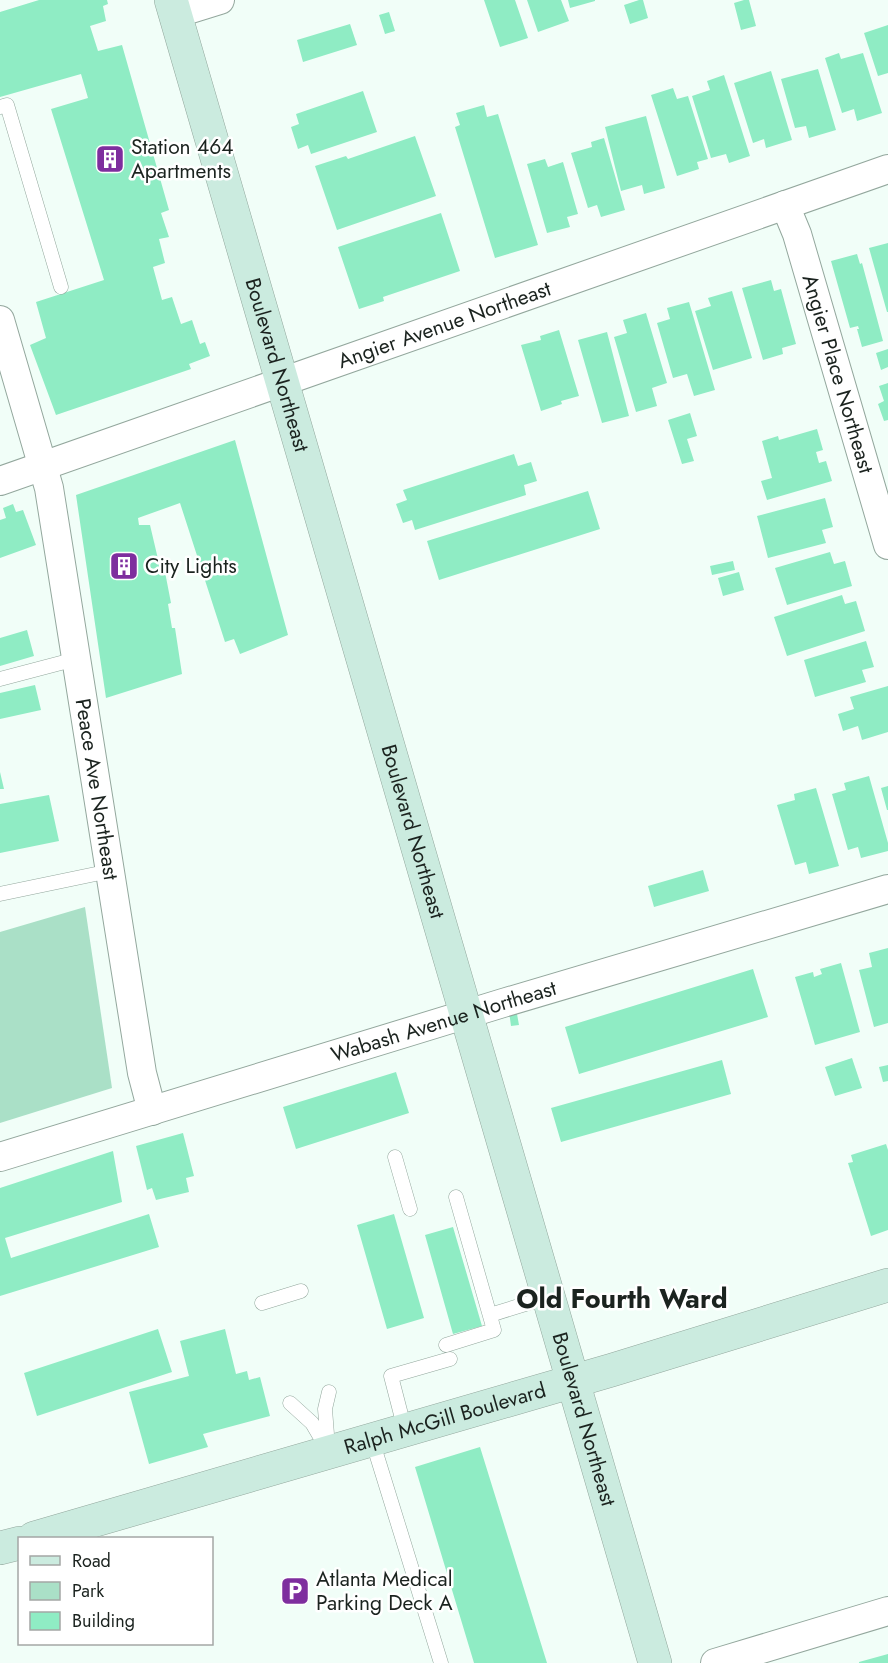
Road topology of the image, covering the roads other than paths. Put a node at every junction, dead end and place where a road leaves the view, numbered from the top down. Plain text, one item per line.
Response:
1 (220, 0) edge
2 (173, 7) edge
3 (0, 107) edge
4 (888, 169) edge
5 (785, 205) junction
6 (61, 286) dead end
7 (0, 320) edge
8 (282, 382) junction
9 (42, 466) junction
10 (0, 480) edge
11 (888, 545) edge
12 (76, 659) junction
13 (0, 680) edge
14 (110, 871) junction
15 (888, 889) edge
16 (0, 894) edge
17 (467, 1014) junction
18 (152, 1111) junction
19 (0, 1157) edge
20 (395, 1157) dead end
21 (456, 1197) dead end
22 (410, 1209) dead end
23 (888, 1286) edge
24 (301, 1291) dead end
25 (549, 1297) junction
26 (262, 1303) dead end
27 (490, 1315) junction
28 (446, 1345) dead end
29 (450, 1359) dead end
30 (574, 1381) junction
31 (329, 1392) dead end
32 (290, 1403) dead end
33 (405, 1430) junction
34 (372, 1440) junction
35 (329, 1452) junction
36 (41, 1537) edge
37 (18, 1544) edge
38 (0, 1548) edge
39 (888, 1611) edge
40 (441, 1663) edge
41 (655, 1663) edge
42 (715, 1663) edge

1 - 2 street
2 - 8 main road, Boulevard Northeast
3 - 6 lane
4 - 5 street, Angier Avenue Northeast
5 - 8 street, Angier Avenue Northeast
5 - 11 street, Angier Place Northeast
7 - 9 street, Peace Ave Northeast
8 - 9 street, Angier Avenue Northeast
8 - 17 main road, Boulevard Northeast
9 - 10 street, Angier Avenue Northeast
9 - 12 street, Peace Ave Northeast
12 - 13 lane
12 - 14 street, Peace Ave Northeast
14 - 16 lane
14 - 18 street, Peace Ave Northeast
15 - 17 street, Wabash Avenue Northeast
17 - 18 street, Wabash Avenue Northeast
17 - 25 main road, Boulevard Northeast
18 - 19 street, Wabash Avenue Northeast
20 - 22 lane
21 - 27 lane
23 - 30 main road, Ralph McGill Boulevard
24 - 26 lane
25 - 27 lane
25 - 30 main road, Boulevard Northeast
27 - 28 lane
29 - 33 lane
30 - 33 main road, Ralph McGill Boulevard
30 - 41 main road, Boulevard Northeast
31 - 35 lane
32 - 35 lane
33 - 34 main road, Ralph McGill Boulevard
34 - 35 main road, Ralph McGill Boulevard
34 - 40 lane
35 - 36 main road, Ralph McGill Boulevard
37 - 38 main road
39 - 42 street

